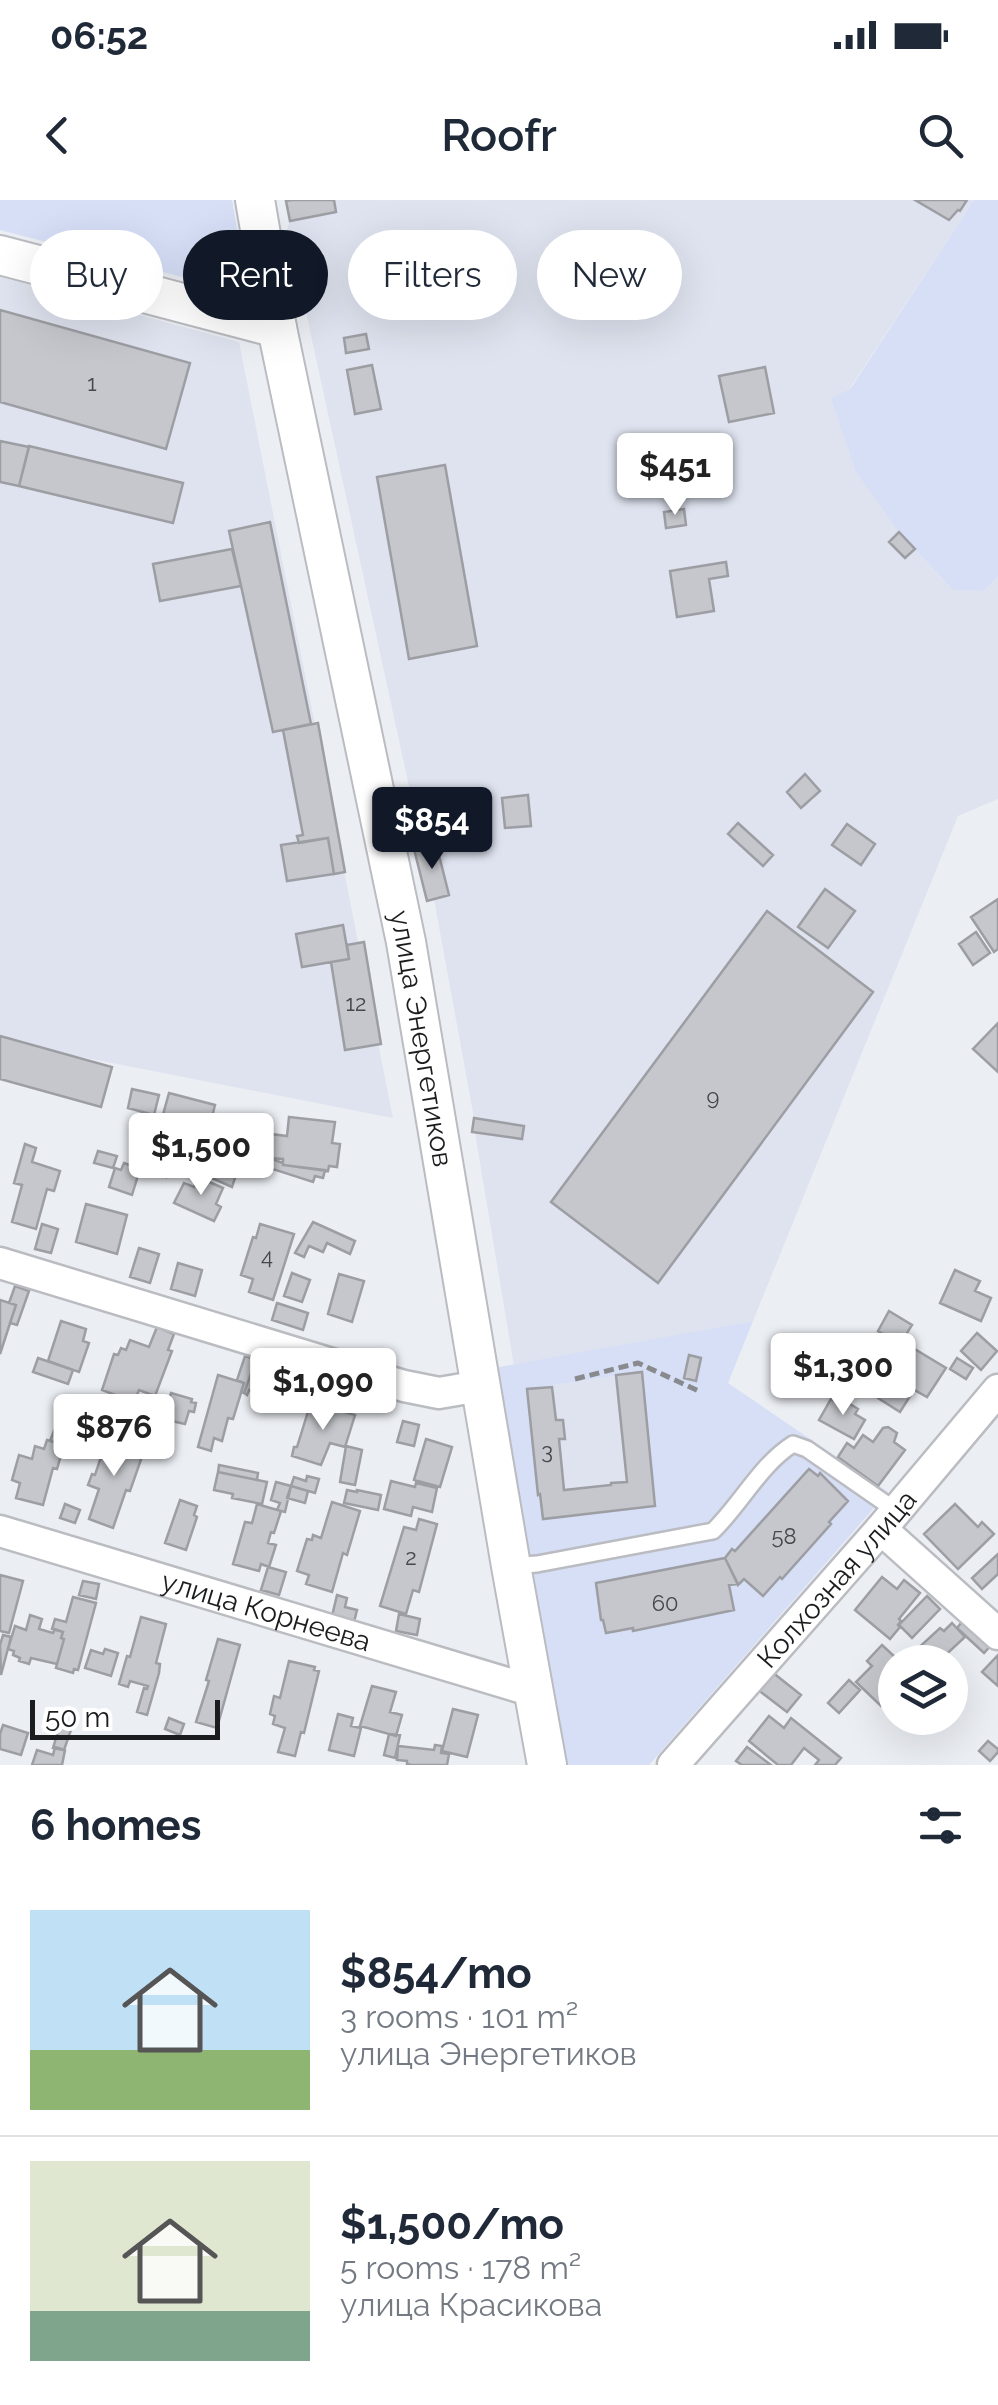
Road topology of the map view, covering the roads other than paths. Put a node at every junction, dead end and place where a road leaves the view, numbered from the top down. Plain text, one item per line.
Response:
1 (255, 200) edge
2 (0, 255) edge
3 (277, 328) junction
4 (0, 1263) edge
5 (480, 1386) junction
6 (998, 1390) edge
7 (888, 1519) junction
8 (0, 1531) edge
9 (511, 1566) junction
10 (998, 1634) edge
11 (533, 1692) junction
12 (547, 1765) edge
13 (673, 1765) edge

1 - 3 street, улица Энергетиков
2 - 3 street
3 - 5 street, улица Энергетиков
4 - 5 street
5 - 9 street, улица Энергетиков
6 - 7 street, Колхозная улица
7 - 9 lane
7 - 10 street
7 - 13 street, Колхозная улица
8 - 11 street, улица Корнеева
9 - 11 street, улица Энергетиков
11 - 12 street, улица Энергетиков

